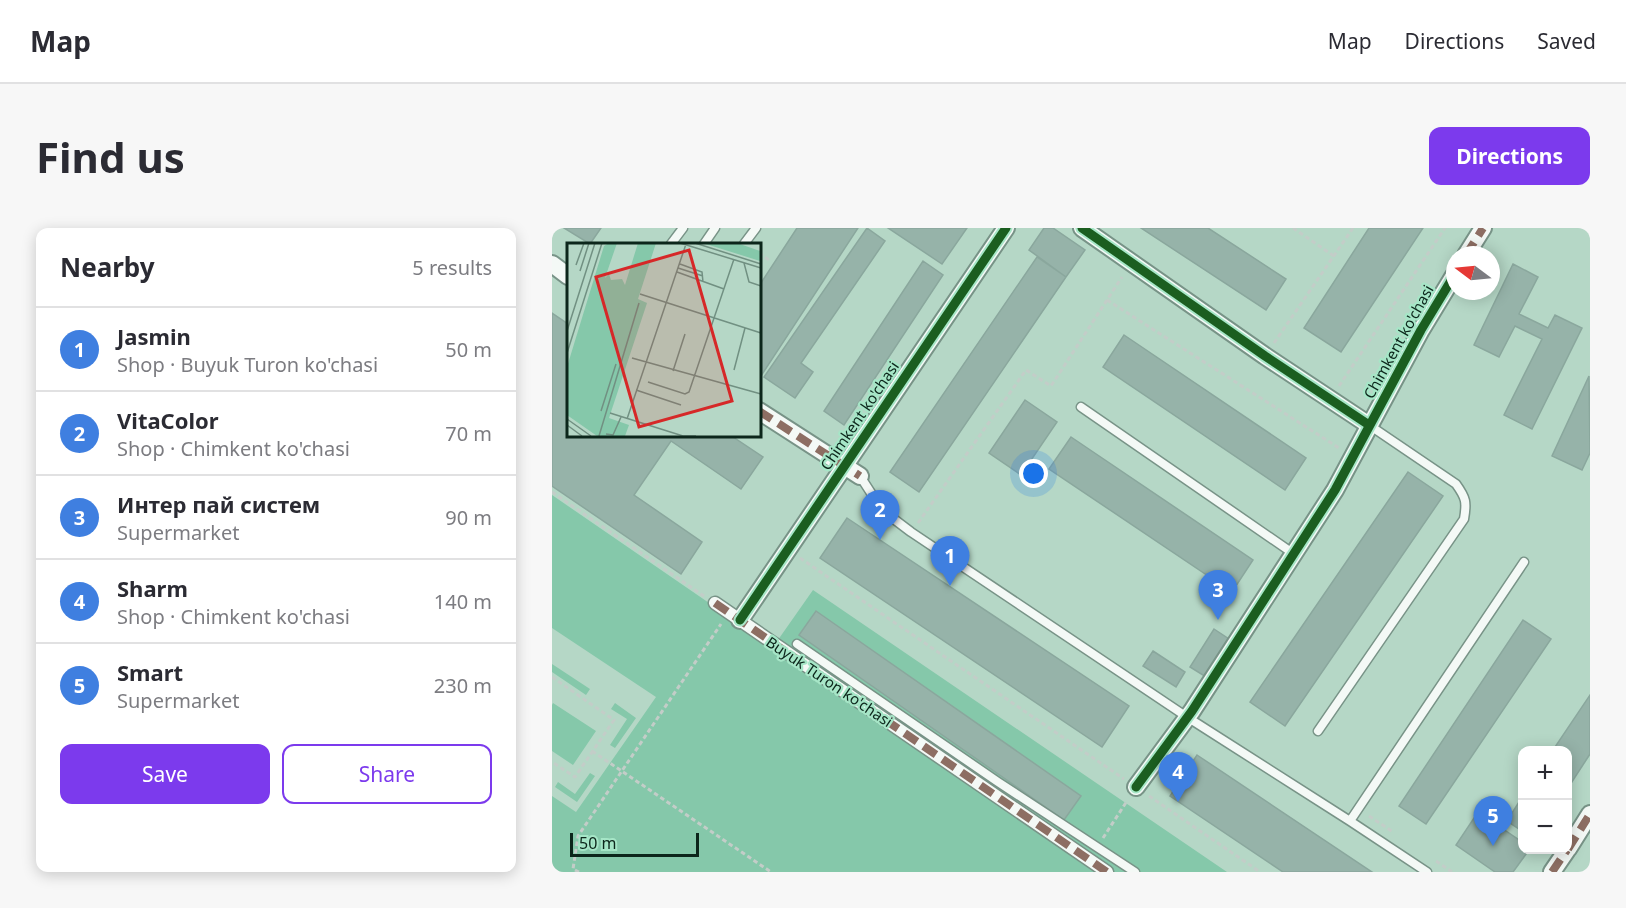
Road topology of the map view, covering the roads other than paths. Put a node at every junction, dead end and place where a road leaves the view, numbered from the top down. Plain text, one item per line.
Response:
1 (682, 228) edge
2 (715, 228) edge
3 (756, 228) edge
4 (1006, 228) edge
5 (1082, 228) edge
6 (1483, 228) edge
7 (672, 243) edge
8 (705, 243) edge
9 (745, 243) edge
10 (1472, 246) edge
11 (552, 264) edge
12 (567, 275) edge
13 (1446, 289) edge
14 (1081, 406) dead end
15 (760, 412) edge
16 (1369, 425) junction
17 (845, 466) junction
18 (860, 476) joint
19 (1294, 554) junction
20 (1524, 561) dead end
21 (715, 603) road end
22 (734, 617) junction
23 (797, 644) dead end
24 (1187, 717) junction
25 (1318, 731) dead end
26 (1136, 787) road end
27 (1350, 821) junction
28 (1588, 822) edge
29 (1572, 843) edge
30 (1564, 854) edge
31 (1107, 872) edge
32 (1135, 872) edge
33 (1427, 872) edge
34 (1552, 872) edge

1 - 7 lane
2 - 8 lane
3 - 9 lane
4 - 17 street, Chimkent ko'chasi
5 - 16 street, Chimkent ko'chasi
6 - 10 street
11 - 12 street
13 - 16 street, Chimkent ko'chasi
14 - 19 lane
15 - 17 street
16 - 19 street, Chimkent ko'chasi
16 - 25 lane
17 - 18 street
17 - 22 street, Chimkent ko'chasi
18 - 24 lane
19 - 24 street, Chimkent ko'chasi
20 - 27 lane
21 - 22 street, Buyuk Turon ko'chasi
22 - 31 street, Buyuk Turon ko'chasi
23 - 32 lane
24 - 26 street, Chimkent ko'chasi
24 - 27 lane
27 - 33 lane
28 - 29 street
30 - 34 street

